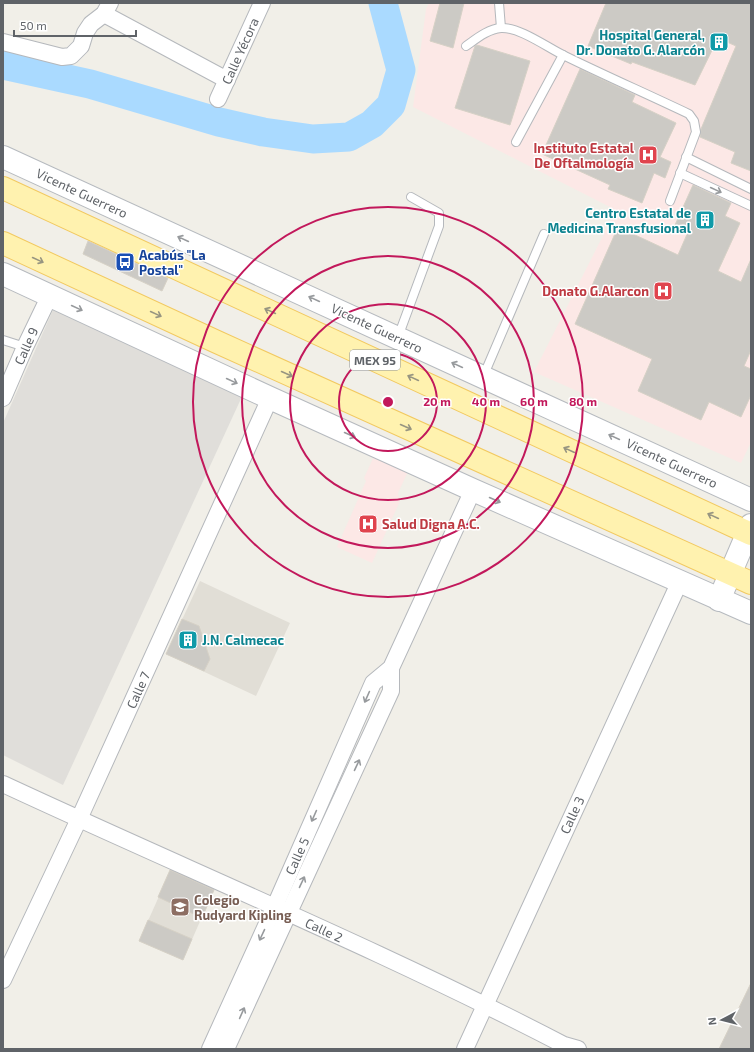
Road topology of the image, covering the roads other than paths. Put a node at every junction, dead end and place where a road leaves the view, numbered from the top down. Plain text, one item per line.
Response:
1 (262, 3) edge
2 (499, 3) edge
3 (107, 8) edge
4 (501, 28) junction
5 (3, 42) edge
6 (466, 46) dead end
7 (563, 55) junction
8 (227, 80) junction
9 (218, 99) dead end
10 (516, 142) dead end
11 (3, 157) edge
12 (686, 157) junction
13 (680, 173) junction
14 (3, 188) edge
15 (751, 189) edge
16 (411, 197) dead end
17 (670, 201) dead end
18 (751, 206) edge
19 (544, 234) dead end
20 (3, 243) edge
21 (3, 274) edge
22 (50, 295) junction
23 (398, 338) junction
24 (3, 340) edge
25 (217, 342) junction
26 (25, 347) junction
27 (207, 369) junction
28 (483, 377) junction
29 (3, 398) edge
30 (270, 398) junction
31 (473, 490) junction
32 (751, 500) edge
33 (750, 531) edge
34 (730, 573) junction
35 (680, 581) junction
36 (751, 583) edge
37 (719, 600) junction
38 (749, 608) edge
39 (3, 784) edge
40 (79, 820) junction
41 (281, 910) junction
42 (3, 980) edge
43 (485, 1004) junction
44 (210, 1049) edge
45 (226, 1049) edge
46 (465, 1049) edge
47 (578, 1049) edge

1 - 8 street, Calle Yécora
2 - 4 lane
3 - 5 street
3 - 8 street
4 - 6 lane
4 - 7 lane
7 - 10 lane
7 - 12 lane
8 - 9 street, Calle Yécora
23 -> 11 main road, Vicente Guerrero
12 - 13 lane
12 - 15 lane
13 - 17 lane
13 -> 18 lane
33 -> 14 main road, MEX 95
16 - 23 lane
19 - 28 lane
20 -> 25 main road
21 - 22 main road
22 - 26 street, Calle 9
22 -> 27 main road
28 -> 23 main road, Vicente Guerrero
24 - 26 lane
25 - 27 main road
25 -> 34 main road
26 - 29 street, Calle 9
27 -> 30 main road
32 -> 28 main road, Vicente Guerrero
30 -> 31 main road
30 - 40 street, Calle 7
31 -> 35 main road
31 - 41 street, Calle 5
33 - 34 main road
34 - 36 main road
34 - 37 main road
35 - 37 main road
35 - 43 street, Calle 3
37 - 38 main road
39 - 40 street, Calle 2
40 - 41 street, Calle 2
40 - 42 street, Calle 7
41 - 43 street, Calle 2
41 -> 44 street, Calle 5
45 -> 41 street, Calle 5
43 - 46 street, Calle 3
43 - 47 street, Calle 2

